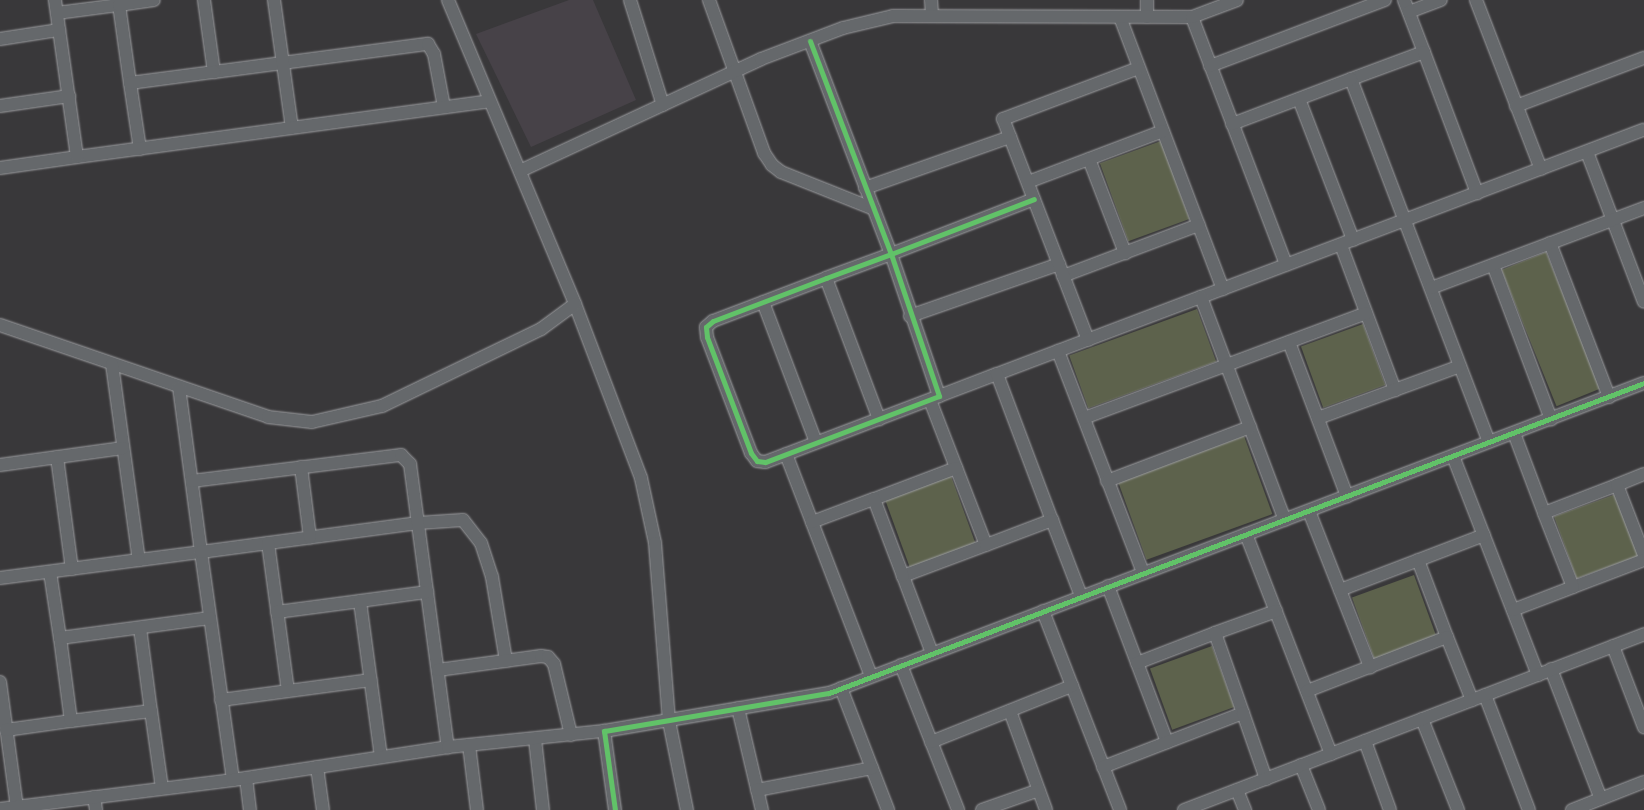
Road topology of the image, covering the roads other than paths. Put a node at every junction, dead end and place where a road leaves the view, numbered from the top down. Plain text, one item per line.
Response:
1 (55, 0) edge
2 (154, 0) edge
3 (204, 0) edge
4 (274, 0) edge
5 (448, 0) edge
6 (630, 0) edge
7 (709, 0) edge
8 (931, 0) edge
9 (1147, 0) edge
10 (1237, 0) edge
11 (1385, 0) edge
12 (1441, 0) edge
13 (1476, 0) edge
14 (119, 5) junction
15 (1406, 6) edge
16 (57, 13) junction
17 (932, 16) junction
18 (1120, 17) junction
19 (1148, 17) junction
20 (1192, 18) junction
21 (59, 30) junction
22 (0, 39) edge
23 (810, 41) junction
24 (1424, 52) junction
25 (1644, 58) edge
26 (283, 62) junction
27 (1210, 66) junction
28 (1139, 68) junction
29 (214, 72) junction
30 (734, 72) junction
31 (1351, 79) junction
32 (130, 83) junction
33 (69, 96) junction
34 (1299, 99) junction
35 (489, 101) junction
36 (663, 105) junction
37 (0, 106) edge
38 (1516, 106) junction
39 (444, 107) junction
40 (1232, 124) junction
41 (292, 128) junction
42 (1644, 130) edge
43 (1163, 131) junction
44 (1010, 137) junction
45 (140, 149) junction
46 (1587, 152) junction
47 (77, 157) junction
48 (1089, 159) junction
49 (0, 168) edge
50 (1541, 169) junction
51 (520, 171) junction
52 (1028, 182) junction
53 (865, 188) junction
54 (1477, 193) junction
55 (1034, 200) junction
56 (1644, 208) edge
57 (874, 209) junction
58 (1613, 220) junction
59 (1405, 221) junction
60 (1199, 225) junction
61 (1353, 240) junction
62 (1550, 243) junction
63 (1341, 245) junction
64 (1125, 253) junction
65 (891, 254) junction
66 (1059, 264) junction
67 (1286, 265) junction
68 (1493, 265) junction
69 (1063, 276) junction
70 (826, 278) junction
71 (1431, 288) junction
72 (1224, 289) junction
73 (1201, 298) junction
74 (762, 302) junction
75 (1644, 302) edge
76 (575, 304) junction
77 (1366, 313) junction
78 (910, 316) junction
79 (0, 325) edge
80 (1088, 340) junction
81 (1289, 342) junction
82 (1058, 351) junction
83 (112, 364) junction
84 (1226, 365) junction
85 (1460, 366) junction
86 (997, 374) junction
87 (1644, 383) edge
88 (179, 387) junction
89 (1395, 390) junction
90 (1609, 397) junction
91 (934, 398) junction
92 (1084, 418) junction
93 (1318, 418) junction
94 (879, 419) junction
95 (1551, 419) junction
96 (1250, 427) junction
97 (1514, 433) junction
98 (816, 442) junction
99 (1489, 442) junction
100 (123, 448) junction
101 (786, 454) junction
102 (1453, 456) junction
103 (57, 457) junction
104 (0, 465) edge
105 (300, 467) junction
106 (956, 468) junction
107 (1644, 474) edge
108 (1107, 480) junction
109 (192, 481) junction
110 (1617, 485) junction
111 (1347, 496) junction
112 (874, 499) junction
113 (1309, 510) junction
114 (1544, 512) junction
115 (1052, 520) junction
116 (1285, 520) junction
117 (812, 522) junction
118 (418, 523) junction
119 (1246, 534) junction
120 (1484, 535) junction
121 (310, 537) junction
122 (268, 543) junction
123 (986, 545) junction
124 (201, 552) junction
125 (1644, 555) edge
126 (139, 560) junction
127 (1418, 560) junction
128 (1644, 560) edge
129 (72, 569) junction
130 (50, 572) junction
131 (1142, 573) junction
132 (903, 576) junction
133 (0, 578) edge
134 (1108, 586) junction
135 (1573, 587) junction
136 (1340, 590) junction
137 (427, 592) junction
138 (1081, 596) junction
139 (360, 601) junction
140 (1513, 610) junction
141 (1043, 611) junction
142 (1276, 611) junction
143 (277, 612) junction
144 (210, 618) junction
145 (140, 628) junction
146 (1215, 633) junction
147 (1644, 634) edge
148 (1448, 637) junction
149 (60, 638) junction
150 (1613, 646) junction
151 (932, 653) junction
152 (506, 661) junction
153 (1137, 663) junction
154 (901, 665) junction
155 (1370, 667) junction
156 (438, 670) junction
157 (1551, 670) junction
158 (1538, 675) junction
159 (871, 676) junction
160 (371, 680) junction
161 (1072, 686) junction
162 (0, 687) edge
163 (841, 688) junction
164 (288, 691) junction
165 (1307, 691) junction
166 (1485, 695) junction
167 (222, 700) junction
168 (1472, 700) junction
169 (738, 708) junction
170 (151, 711) junction
171 (1010, 711) junction
172 (1243, 712) junction
173 (1422, 719) junction
174 (669, 721) junction
175 (71, 722) junction
176 (1644, 728) edge
177 (6, 730) junction
178 (604, 731) junction
179 (572, 735) junction
180 (535, 739) junction
181 (1365, 741) junction
182 (931, 742) junction
183 (1167, 742) junction
184 (469, 745) junction
185 (448, 747) junction
186 (1331, 754) junction
187 (381, 757) junction
188 (1301, 765) junction
189 (1103, 766) junction
190 (317, 767) junction
191 (872, 768) junction
192 (239, 779) junction
193 (1266, 779) junction
194 (1644, 782) edge
195 (162, 788) junction
196 (757, 790) junction
197 (1039, 790) junction
198 (1237, 790) junction
199 (94, 797) junction
200 (1601, 799) junction
201 (22, 808) edge
202 (0, 809) edge
203 (96, 810) edge
204 (250, 810) edge
205 (323, 810) edge
206 (477, 810) edge
207 (543, 810) edge
208 (615, 810) edge
209 (687, 810) edge
210 (762, 810) edge
211 (888, 810) edge
212 (958, 810) edge
213 (982, 810) edge
214 (1046, 810) edge
215 (1120, 810) edge
216 (1184, 810) edge
217 (1245, 810) edge
218 (1319, 810) edge
219 (1390, 810) edge
220 (1458, 810) edge
221 (1529, 810) edge
222 (1572, 810) edge

1 - 16 street
2 - 14 street
3 - 29 street
4 - 26 street
5 - 35 street
6 - 36 street
7 - 30 street
8 - 17 street
9 - 19 street
10 - 20 street
11 - 27 street
12 - 15 street
13 - 38 street
14 - 16 street
14 - 32 street
15 - 24 street
16 - 21 street
17 - 18 street
17 - 23 street
18 - 19 street
18 - 28 street
19 - 20 street
20 - 27 street
21 - 22 street
21 - 33 street
23 - 30 street
23 - 53 street
24 - 31 street
24 - 54 street
25 - 38 street
26 - 29 street
26 - 39 street
26 - 41 street
27 - 40 street
28 - 43 street
28 - 44 street
29 - 32 street
30 - 36 street
30 - 57 street
31 - 34 street
31 - 59 street
32 - 45 street
33 - 37 street
33 - 47 street
34 - 40 street
34 - 61 street
35 - 39 street
35 - 51 street
36 - 51 street
38 - 50 street
39 - 41 street
40 - 67 street
41 - 45 street
42 - 46 street
43 - 48 street
43 - 60 street
44 - 52 street
44 - 53 street
45 - 47 street
46 - 50 street
46 - 58 street
47 - 49 street
48 - 52 street
48 - 64 street
50 - 54 street
51 - 76 street
52 - 55 street
53 - 57 street
54 - 59 street
55 - 65 street
55 - 66 street
56 - 58 street
57 - 65 street
58 - 62 street
58 - 75 street
59 - 61 street
59 - 71 street
60 - 64 street
60 - 72 street
61 - 63 street
62 - 68 street
62 - 90 street
63 - 67 street
63 - 77 street
64 - 69 street
65 - 70 street
65 - 78 street
66 - 69 street
66 - 78 street
67 - 72 street
68 - 71 street
68 - 95 street
69 - 80 street
70 - 74 street
70 - 94 street
71 - 85 street
72 - 73 street
73 - 80 street
73 - 84 street
74 - 98 street
74 - 101 street
76 - 88 street
76 - 174 street
77 - 81 street
77 - 89 street
78 - 91 street
79 - 83 street
80 - 82 street
81 - 84 street
81 - 93 street
82 - 86 street
82 - 92 street
83 - 88 street
83 - 100 street
84 - 92 street
84 - 96 street
85 - 89 street
85 - 99 street
86 - 91 street
86 - 115 street
87 - 90 street
88 - 109 street
89 - 93 street
90 - 95 street
91 - 94 street
91 - 106 street
92 - 108 street
93 - 111 street
94 - 98 street
95 - 97 street
96 - 108 street
96 - 116 street
97 - 99 street
97 - 114 street
98 - 101 street
99 - 102 street
100 - 103 street
100 - 126 street
101 - 117 street
102 - 111 street
102 - 120 street
103 - 104 street
103 - 129 street
105 - 109 street
105 - 118 street
105 - 121 street
106 - 112 street
106 - 123 street
107 - 110 street
108 - 131 street
109 - 124 street
110 - 114 street
110 - 125 street
111 - 113 street
112 - 117 street
112 - 132 street
113 - 116 street
113 - 136 street
114 - 135 street
115 - 123 street
115 - 138 street
116 - 119 street
117 - 159 street
118 - 121 street
118 - 137 street
118 - 152 street
119 - 131 street
119 - 142 street
120 - 127 street
120 - 140 street
121 - 122 street
122 - 124 street
122 - 143 street
123 - 132 street
124 - 126 street
124 - 144 street
126 - 129 street
127 - 136 street
127 - 148 street
128 - 135 street
129 - 130 street
130 - 133 street
130 - 149 street
131 - 134 street
132 - 151 street
134 - 138 street
134 - 153 street
135 - 140 street
136 - 155 street
137 - 139 street
137 - 156 street
138 - 141 street
139 - 143 street
139 - 160 street
140 - 158 street
141 - 151 street
141 - 161 street
142 - 146 street
142 - 165 street
143 - 164 street
144 - 145 street
144 - 167 street
145 - 149 street
145 - 170 street
146 - 153 street
146 - 172 street
147 - 150 street
148 - 155 street
148 - 168 street
149 - 175 street
150 - 157 street
150 - 176 street
151 - 154 street
152 - 156 street
152 - 179 street
153 - 183 street
154 - 159 street
154 - 182 street
155 - 165 street
156 - 185 street
157 - 158 street
157 - 200 street
158 - 166 street
159 - 163 street
160 - 164 street
160 - 187 street
161 - 171 street
161 - 189 street
162 - 177 street
163 - 169 street
163 - 191 street
164 - 167 street
165 - 186 street
166 - 168 street
166 - 221 street
167 - 192 street
168 - 173 street
169 - 174 street
169 - 196 street
170 - 175 street
170 - 195 street
171 - 182 street
171 - 197 street
172 - 183 street
172 - 193 street
173 - 181 street
173 - 220 street
174 - 178 street
174 - 209 street
175 - 177 street
177 - 201 street
178 - 179 street
178 - 208 street
179 - 180 street
180 - 184 street
180 - 207 street
181 - 186 street
181 - 219 street
182 - 212 street
183 - 189 street
184 - 185 street
184 - 206 street
185 - 187 street
186 - 188 street
187 - 190 street
188 - 193 street
188 - 218 street
189 - 215 street
190 - 192 street
190 - 205 street
191 - 196 street
191 - 211 street
192 - 195 street
192 - 204 street
193 - 198 street
194 - 200 street
195 - 199 street
196 - 210 street
197 - 213 street
197 - 214 street
198 - 216 street
198 - 217 street
199 - 201 street
199 - 203 street
200 - 222 street
201 - 202 street

